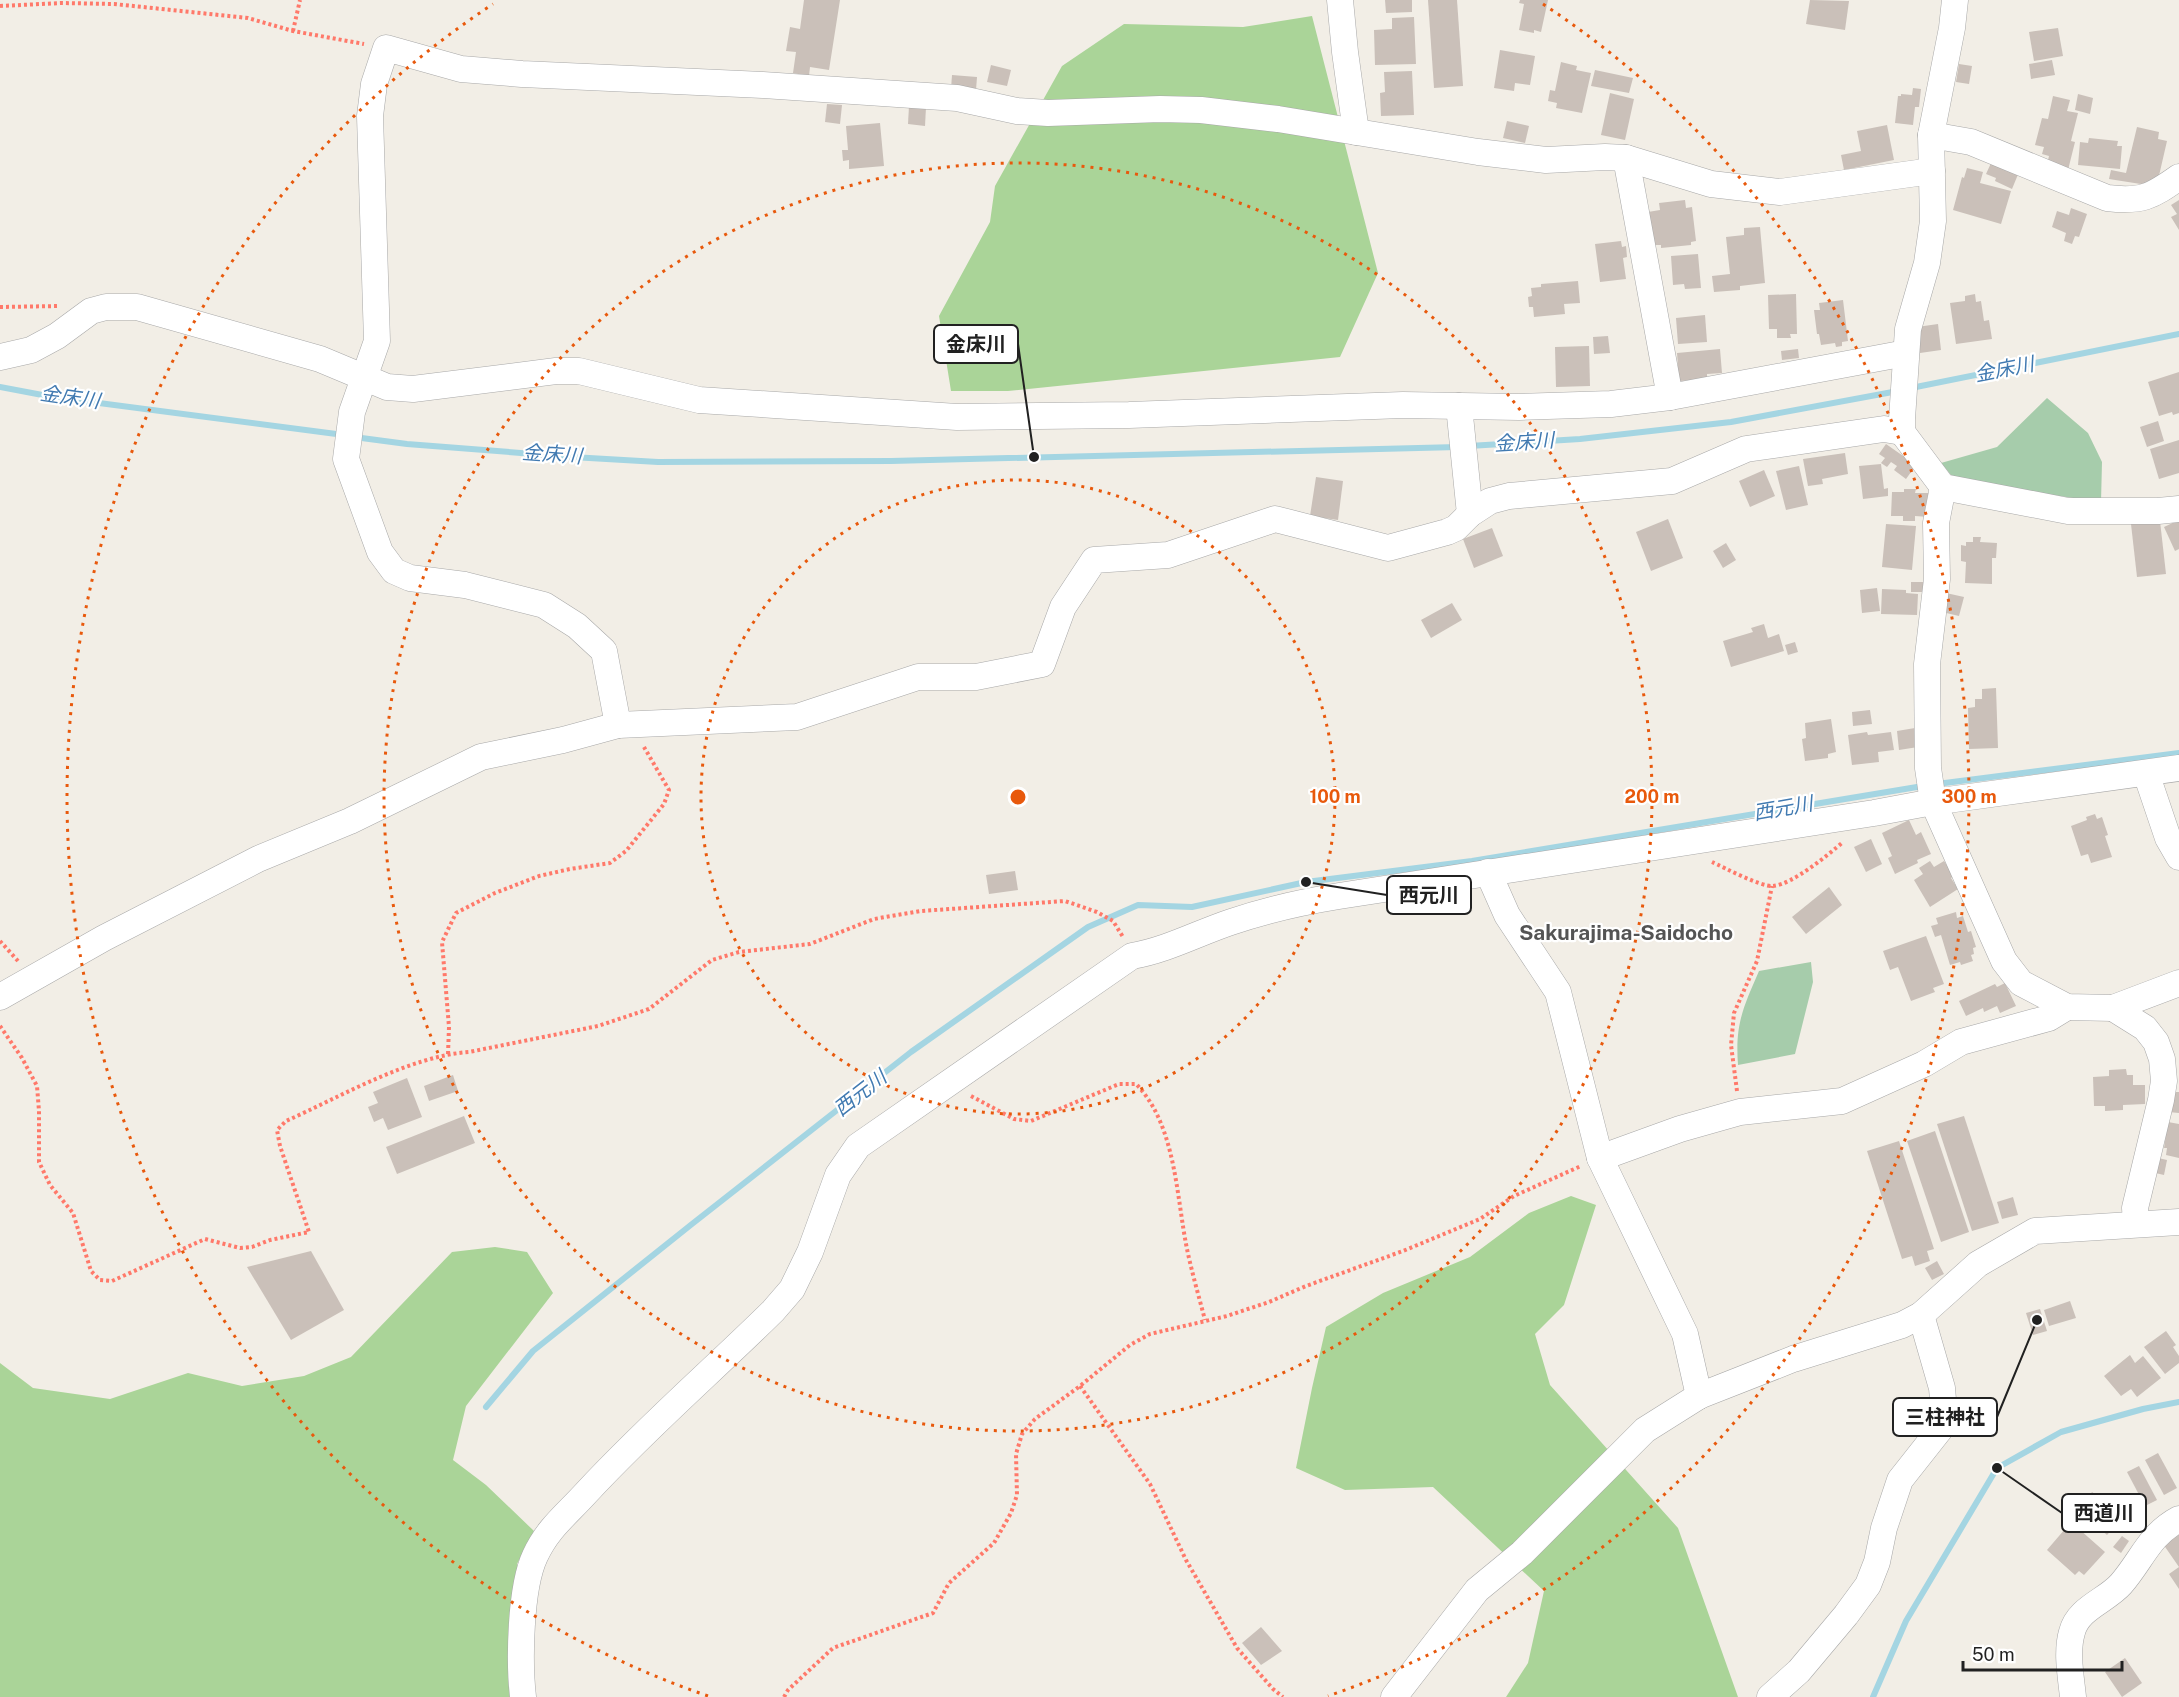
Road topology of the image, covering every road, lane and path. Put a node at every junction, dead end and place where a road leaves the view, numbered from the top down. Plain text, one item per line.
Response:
1 (300, 0) edge
2 (1340, 0) edge
3 (1955, 0) edge
4 (0, 6) edge
5 (293, 31) junction
6 (386, 48) junction
7 (1356, 132) junction
8 (1930, 135) junction
9 (1626, 158) junction
10 (1932, 171) junction
11 (2179, 177) edge
12 (0, 307) edge
13 (91, 311) junction
14 (1906, 353) junction
15 (0, 357) edge
16 (364, 376) junction
17 (1670, 397) junction
18 (1459, 415) junction
19 (1902, 425) junction
20 (1943, 487) junction
21 (2179, 509) edge
22 (1470, 514) junction
23 (623, 725) junction
24 (2179, 768) edge
25 (2146, 773) junction
26 (1932, 802) junction
27 (1874, 813) junction
28 (2179, 857) edge
29 (1711, 862) dead end
30 (1488, 872) junction
31 (1772, 886) junction
32 (1123, 935) dead end
33 (2179, 983) edge
34 (0, 997) edge
35 (2067, 1007) junction
36 (2113, 1008) junction
37 (0, 1026) edge
38 (448, 1054) junction
39 (947, 1082) junction
40 (1740, 1112) junction
41 (1600, 1158) junction
42 (2179, 1222) edge
43 (2136, 1223) junction
44 (1921, 1315) junction
45 (1205, 1320) junction
46 (1080, 1386) junction
47 (1699, 1396) junction
48 (2179, 1519) edge
49 (523, 1697) edge
50 (784, 1697) edge
51 (1282, 1697) edge
52 (1394, 1697) edge
53 (1770, 1697) edge
54 (2073, 1697) edge

1 - 5 path
2 - 7 street
3 - 8 street
4 - 5 path
5 - 6 path
6 - 7 street
6 - 16 street
7 - 9 street
8 - 10 street
8 - 11 street
9 - 10 street
9 - 17 street
10 - 14 street
12 - 13 path
13 - 15 street
13 - 16 street
14 - 17 street
14 - 19 street
16 - 18 street
16 - 23 street
17 - 18 street
18 - 22 street
19 - 20 street
19 - 22 street
20 - 21 street
20 - 26 street
22 - 23 street
23 - 34 street
23 - 38 path
24 - 25 street
25 - 26 street
25 - 28 street
26 - 27 street
26 - 35 street
27 - 30 street
27 - 31 path
29 - 31 path
30 - 39 street
30 - 41 street
31 - 40 path
32 - 38 path
33 - 36 street
35 - 36 street
35 - 40 street
36 - 43 street
37 - 38 path
39 - 45 path
39 - 49 street
40 - 41 street
41 - 45 path
41 - 47 street
42 - 43 street
43 - 44 street
44 - 47 street
44 - 53 street
45 - 46 path
46 - 50 path
46 - 51 path
47 - 52 street
48 - 54 street

